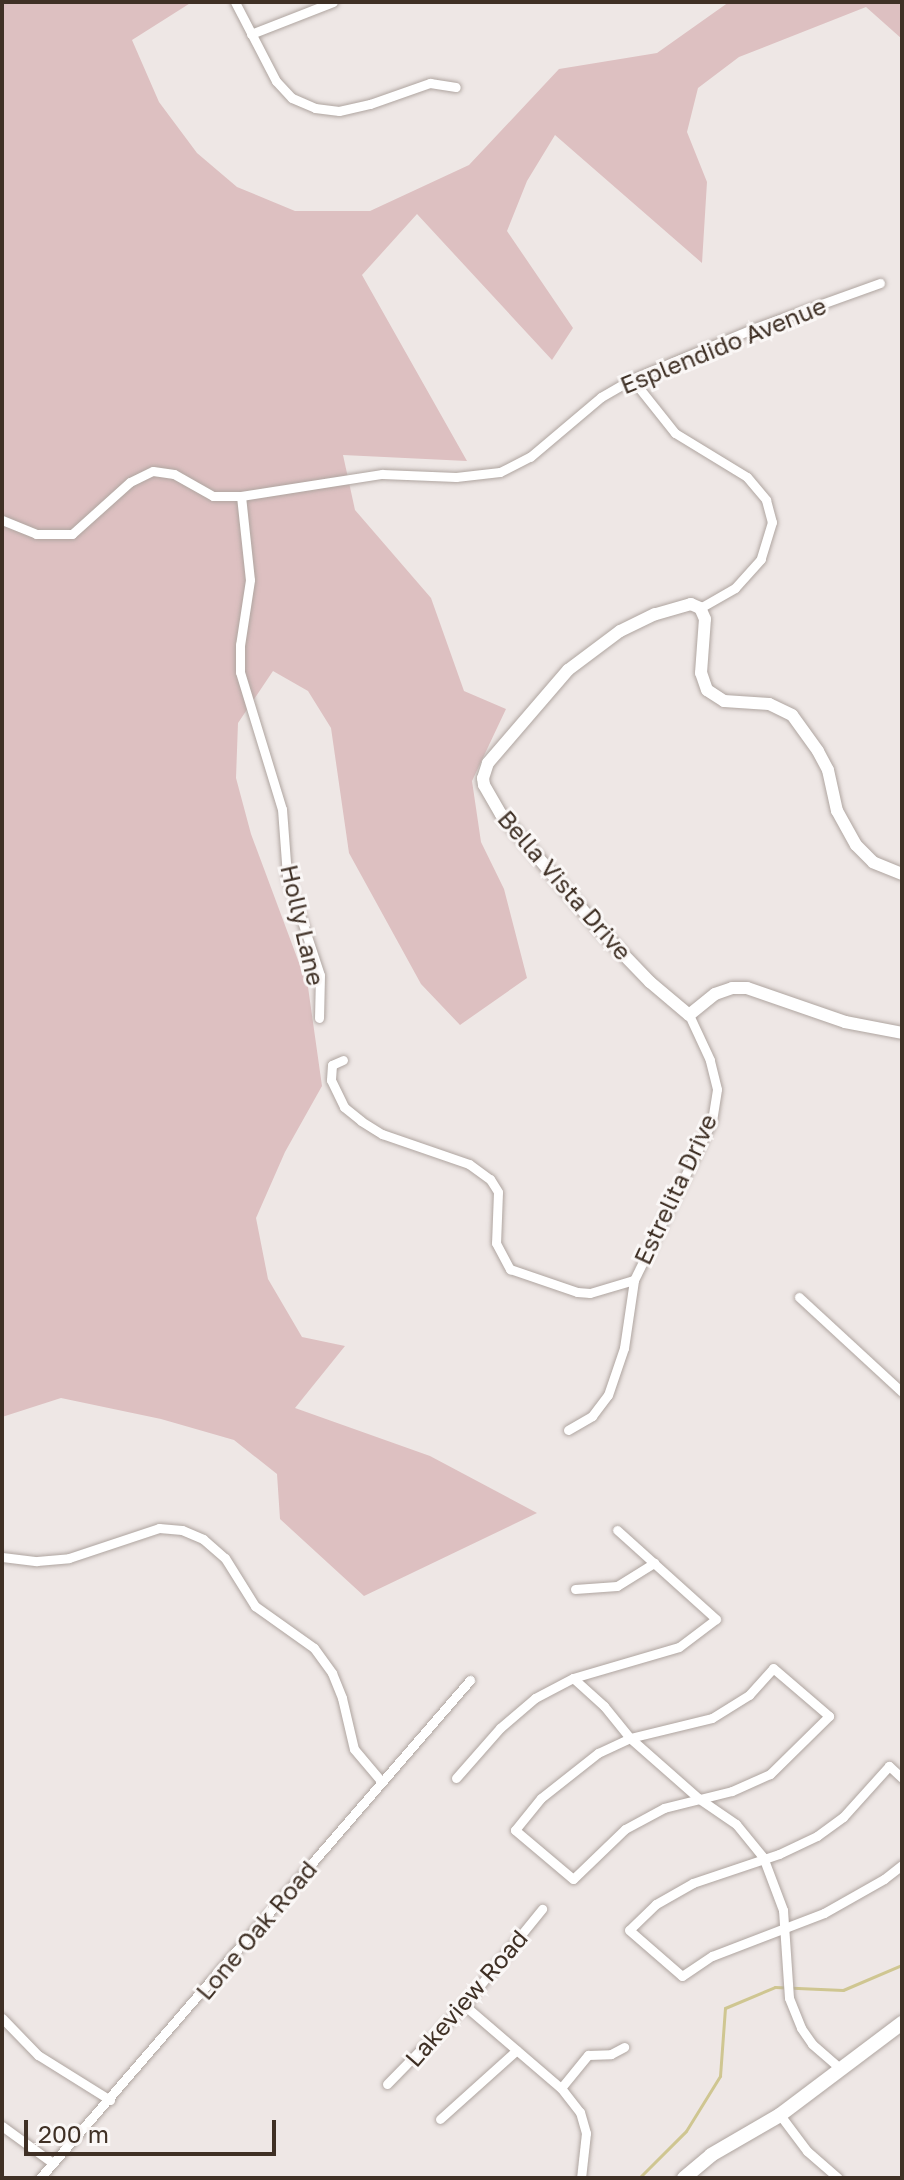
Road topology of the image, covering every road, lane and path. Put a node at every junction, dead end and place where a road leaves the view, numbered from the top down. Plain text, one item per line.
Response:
1 (235, 2) edge
2 (333, 2) edge
3 (251, 34) junction
4 (456, 87) dead end
5 (880, 283) dead end
6 (632, 379) junction
7 (241, 496) junction
8 (2, 520) edge
9 (700, 608) junction
10 (902, 874) edge
11 (689, 1015) junction
12 (319, 1018) dead end
13 (902, 1033) edge
14 (343, 1060) dead end
15 (634, 1280) junction
16 (799, 1297) dead end
17 (902, 1392) edge
18 (568, 1430) dead end
19 (617, 1530) dead end
20 (2, 1557) edge
21 (654, 1563) junction
22 (575, 1589) dead end
23 (573, 1678) junction
24 (470, 1680) dead end
25 (630, 1738) junction
26 (456, 1778) dead end
27 (902, 1778) edge
28 (382, 1782) junction
29 (698, 1798) junction
30 (763, 1857) junction
31 (902, 1865) edge
32 (542, 1909) dead end
33 (785, 1930) junction
34 (464, 2005) junction
35 (2, 2018) edge
36 (902, 2023) edge
37 (624, 2047) dead end
38 (517, 2050) junction
39 (841, 2069) junction
40 (387, 2084) dead end
41 (561, 2088) junction
42 (110, 2100) junction
43 (780, 2115) junction
44 (440, 2119) dead end
45 (2, 2126) edge
46 (53, 2163) junction
47 (40, 2178) edge
48 (581, 2178) edge
49 (684, 2178) edge
50 (838, 2178) edge

1 - 3 street
2 - 3 street
3 - 4 street
5 - 6 street, Esplendido Avenue
6 - 7 street, Esplendido Avenue
6 - 9 street
7 - 8 street, Esplendido Avenue
7 - 12 street, Holly Lane
9 - 10 street
9 - 11 street, Bella Vista Drive
11 - 13 street
11 - 15 street, Estrelita Drive
14 - 15 street
15 - 18 street, Estrelita Drive
16 - 17 street
19 - 21 street
20 - 28 street
21 - 22 street
21 - 23 street
23 - 25 street
23 - 26 street
24 - 28 street, Lone Oak Road
25 - 29 street
25 - 29 street
25 - 29 street
27 - 30 street
28 - 42 street, Lone Oak Road
29 - 30 street
30 - 33 street
30 - 33 street
31 - 33 street
32 - 34 street, Lakeview Road
33 - 39 street
34 - 38 street
34 - 40 street, Lakeview Road
35 - 42 street
36 - 39 main road
37 - 41 street
38 - 41 street
38 - 44 street
39 - 43 main road
41 - 48 street
42 - 46 street, Lone Oak Road
43 - 49 main road
43 - 50 street
45 - 46 street
46 - 47 street, Lone Oak Road

